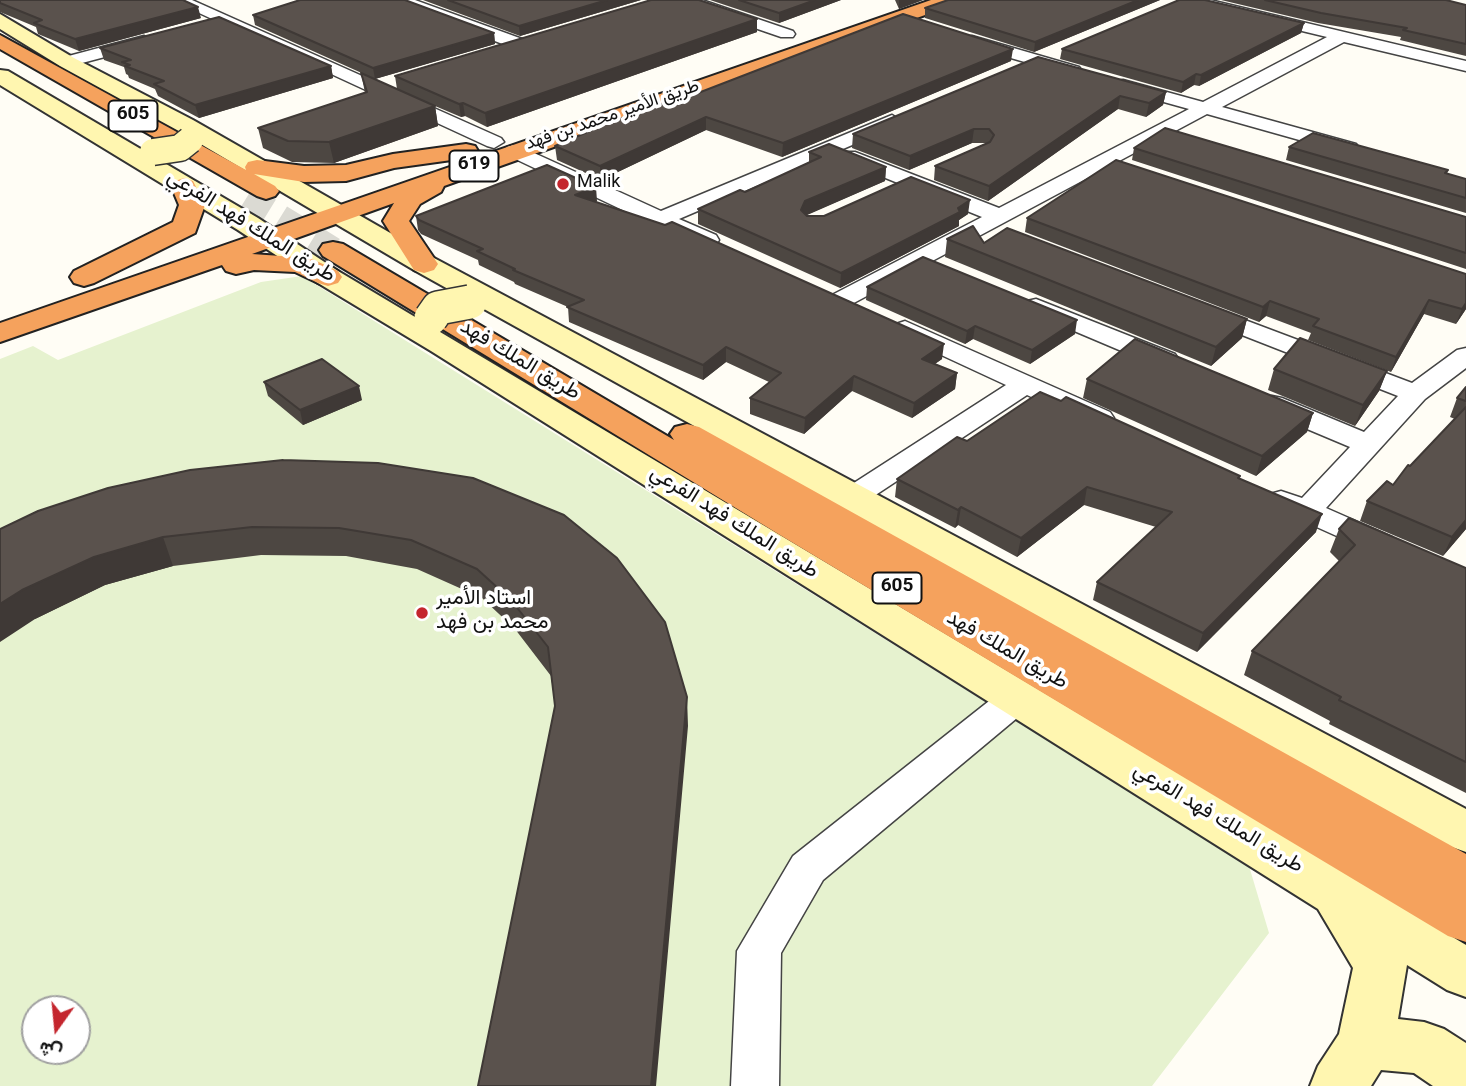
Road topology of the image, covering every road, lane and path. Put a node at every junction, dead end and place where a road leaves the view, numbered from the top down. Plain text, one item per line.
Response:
1 (226, 0) edge
2 (401, 0) edge
3 (452, 0) edge
4 (687, 0) edge
5 (949, 0) edge
6 (1191, 0) edge
7 (187, 4) edge
8 (422, 8) junction
9 (894, 9) edge
10 (0, 20) edge
11 (223, 20) junction
12 (922, 25) edge
13 (197, 27) edge
14 (787, 34) junction
15 (1342, 36) junction
16 (158, 37) edge
17 (960, 37) edge
18 (0, 40) edge
19 (1060, 51) edge
20 (493, 52) edge
21 (0, 57) edge
22 (1035, 61) junction
23 (67, 62) junction
24 (1466, 66) edge
25 (1011, 71) edge
26 (0, 76) edge
27 (400, 80) edge
28 (373, 88) junction
29 (1205, 108) junction
30 (913, 112) edge
31 (1161, 132) junction
32 (188, 133) junction
33 (1188, 140) edge
34 (111, 145) junction
35 (828, 148) junction
36 (490, 151) junction
37 (1362, 152) edge
38 (1106, 161) junction
39 (1132, 169) edge
40 (933, 170) dead end
41 (910, 181) junction
42 (184, 186) junction
43 (886, 191) edge
44 (258, 204) junction
45 (660, 219) junction
46 (996, 226) junction
47 (333, 238) junction
48 (734, 251) edge
49 (921, 258) junction
50 (424, 264) junction
51 (946, 269) edge
52 (83, 286) junction
53 (1010, 295) edge
54 (1185, 304) edge
55 (515, 313) junction
56 (436, 331) junction
57 (0, 333) edge
58 (1466, 356) edge
59 (1189, 370) edge
60 (1026, 384) junction
61 (1415, 393) junction
62 (1253, 396) edge
63 (1128, 430) edge
64 (1368, 444) junction
65 (1255, 489) edge
66 (854, 496) junction
67 (1306, 512) junction
68 (1405, 554) edge
69 (1016, 699) junction
70 (1453, 820) edge
71 (1466, 879) edge
72 (1334, 891) junction
73 (1466, 920) edge
74 (1466, 973) edge
75 (1353, 1064) edge
76 (1466, 1075) edge
77 (755, 1086) edge

1 - 7 street
2 - 8 street
3 - 8 street
4 - 14 street
5 - 9 highway, طريق الأمير محمد بن فهد / 619
6 - 15 street
7 - 11 street
8 - 20 street
9 - 12 street
9 - 14 highway, طريق الأمير محمد بن فهد / 619
9 - 36 highway, طريق الأمير محمد بن فهد / 619
10 - 23 main road, طريق الملك فهد الفرعي
11 - 13 street
11 - 28 street
14 - 36 highway, طريق الأمير محمد بن فهد / 619
15 - 24 street
15 - 29 street
16 - 23 street
17 - 22 street
18 - 44 highway, 605
19 - 22 street
21 - 44 highway, 605
22 - 25 street
22 - 29 street
23 - 32 main road, طريق الملك فهد الفرعي
26 - 34 main road, طريق الملك فهد الفرعي
27 - 28 street
28 - 36 street
29 - 31 street
29 - 37 street
30 - 35 street
31 - 33 street
31 - 38 street
32 - 34 main road, bridge
32 - 44 main road, طريق الملك فهد الفرعي
34 - 42 main road, طريق الملك فهد الفرعي
35 - 41 street
35 - 45 street
36 - 44 highway
36 - 45 street
36 - 47 highway, طريق الأمير محمد بن فهد / 619
36 - 50 highway
38 - 39 street
38 - 46 street
40 - 41 street
41 - 43 street
41 - 46 street
42 - 44 main road, طريق الملك فهد الفرعي
42 - 52 highway
44 - 47 main road, طريق الملك فهد الفرعي
44 - 47 main road, طريق الملك فهد الفرعي
44 - 47 highway, طريق الأمير محمد بن فهد / 619
44 - 52 highway, طريق الأمير محمد بن فهد / 619
45 - 48 street
46 - 49 street
47 - 50 main road, طريق الملك فهد الفرعي
47 - 52 highway
47 - 56 main road, طريق الملك فهد الفرعي
47 - 71 highway, طريق الملك فهد / 605
47 - 73 highway, طريق الملك فهد / 605
49 - 51 street
49 - 60 street
50 - 55 main road, طريق الملك فهد الفرعي
52 - 57 highway, طريق الأمير محمد بن فهد / 619
53 - 59 street
54 - 61 street
55 - 56 main road, bridge
55 - 66 main road, طريق الملك فهد الفرعي
56 - 69 main road, طريق الملك فهد الفرعي
58 - 61 street
60 - 63 street
60 - 66 street
61 - 64 street
62 - 64 street
64 - 67 street
65 - 67 street
66 - 70 main road, طريق الملك فهد الفرعي
67 - 68 street
69 - 72 main road, طريق الملك فهد الفرعي
69 - 77 street
72 - 74 main road, طريق الملك فهد الفرعي
72 - 75 main road
75 - 76 main road

